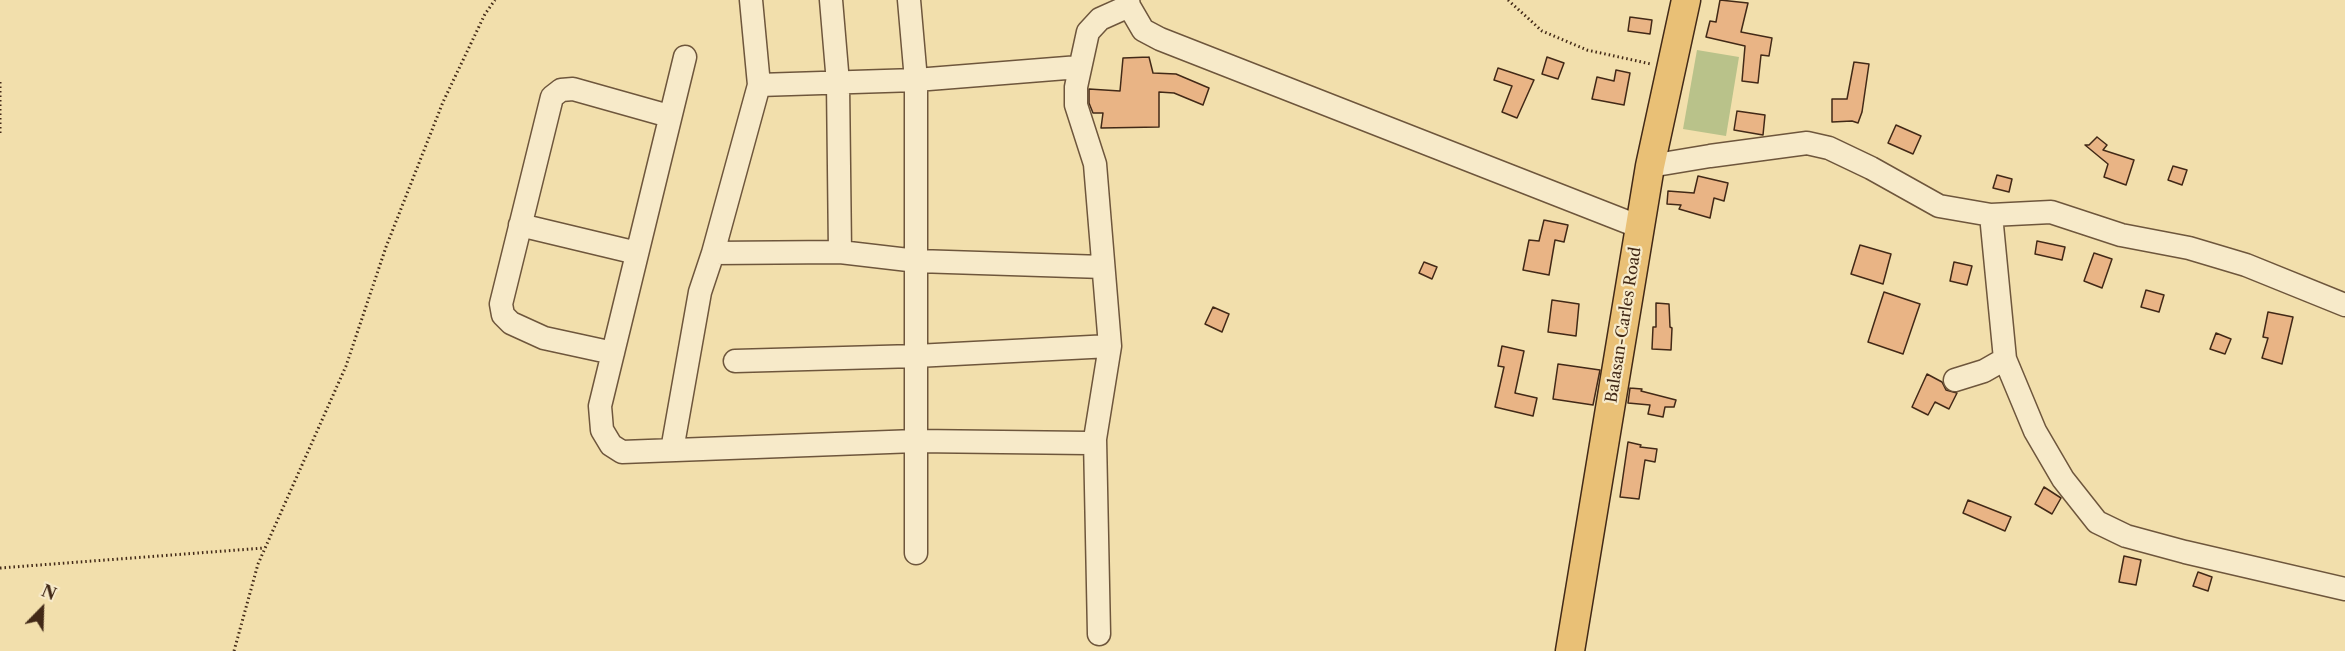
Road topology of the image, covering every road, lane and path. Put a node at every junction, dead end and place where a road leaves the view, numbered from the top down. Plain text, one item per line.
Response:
1 (495, 0) edge
2 (751, 0) edge
3 (831, 0) edge
4 (909, 0) edge
5 (1508, 0) edge
6 (1686, 0) edge
7 (1129, 3) edge
8 (685, 57) dead end
9 (1079, 67) junction
10 (1670, 68) junction
11 (916, 80) junction
12 (0, 82) edge
13 (838, 83) junction
14 (759, 85) junction
15 (669, 116) junction
16 (0, 135) edge
17 (1650, 166) junction
18 (1991, 215) junction
19 (520, 225) junction
20 (1640, 227) junction
21 (840, 252) junction
22 (637, 253) junction
23 (713, 253) junction
24 (917, 261) junction
25 (1103, 267) junction
26 (2345, 305) edge
27 (1110, 346) junction
28 (613, 353) junction
29 (916, 356) junction
30 (2006, 359) junction
31 (735, 361) dead end
32 (1955, 380) dead end
33 (1095, 439) junction
34 (916, 441) junction
35 (672, 450) junction
36 (265, 548) junction
37 (916, 553) dead end
38 (0, 568) edge
39 (2345, 589) edge
40 (1099, 634) dead end
41 (234, 651) edge
42 (1570, 651) edge

1 - 36 path
2 - 14 street
3 - 13 street
4 - 11 street
5 - 10 path
6 - 10 main road, Balasan-Carles Road
7 - 9 street
7 - 20 street
8 - 15 street
9 - 11 street
9 - 25 street
10 - 17 main road, Balasan-Carles Road
11 - 13 street
11 - 24 street
12 - 16 path
13 - 14 street
13 - 21 street
14 - 23 street
15 - 19 street
15 - 22 street
17 - 18 street
17 - 20 main road, Balasan-Carles Road
18 - 26 street
18 - 30 street
19 - 22 street
19 - 28 street
20 - 42 main road, Balasan-Carles Road
21 - 23 street
21 - 24 street
22 - 28 street
23 - 35 street
24 - 25 street
24 - 29 street
25 - 27 street
27 - 29 street
27 - 33 street
28 - 35 street
29 - 31 street
29 - 34 street
30 - 32 street
30 - 39 street
33 - 34 street
33 - 40 street
34 - 35 street
34 - 37 street
36 - 38 path
36 - 41 path

